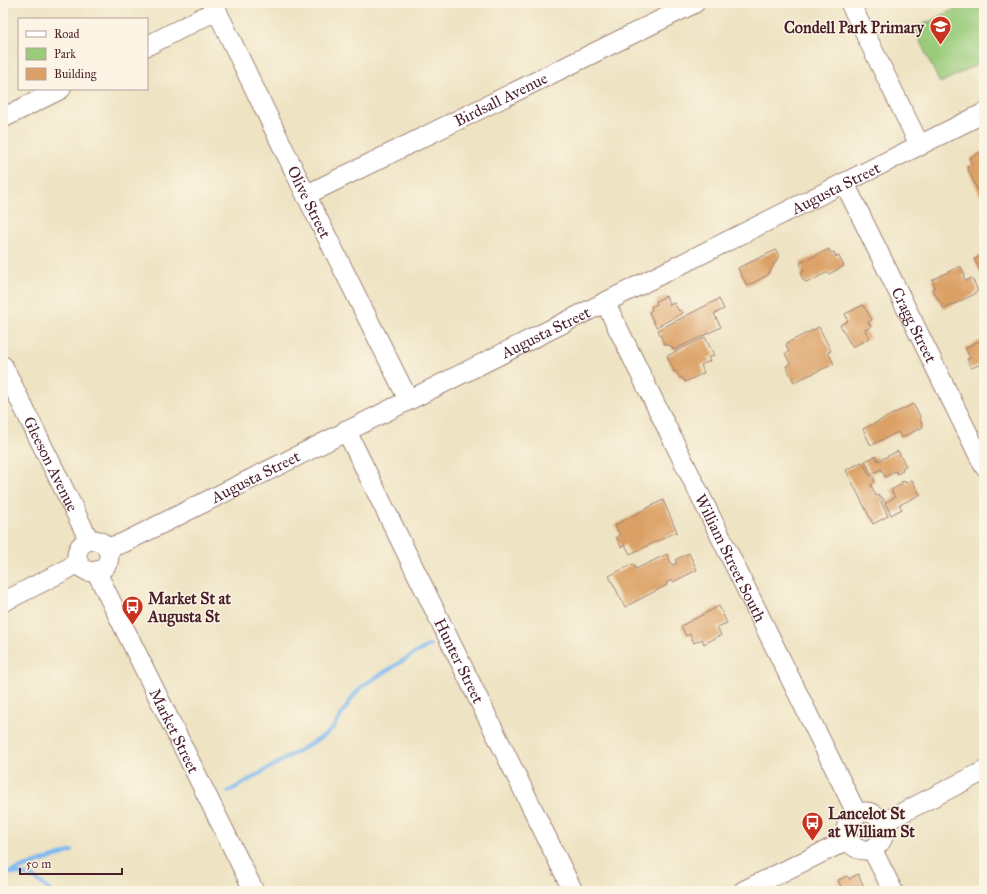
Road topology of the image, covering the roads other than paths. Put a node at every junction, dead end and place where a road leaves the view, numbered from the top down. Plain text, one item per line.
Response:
1 (695, 3) edge
2 (850, 3) edge
3 (215, 7) edge
4 (148, 45) edge
5 (59, 90) edge
6 (984, 113) edge
7 (3, 118) edge
8 (920, 146) junction
9 (845, 184) junction
10 (306, 195) junction
11 (605, 302) junction
12 (3, 366) edge
13 (408, 400) junction
14 (346, 430) junction
15 (984, 466) edge
16 (89, 540) junction
17 (107, 548) junction
18 (78, 562) junction
19 (96, 571) junction
20 (3, 602) edge
21 (984, 771) edge
22 (857, 814) junction
23 (882, 823) junction
24 (848, 840) junction
25 (872, 848) junction
26 (254, 891) edge
27 (573, 891) edge
28 (743, 891) edge
29 (893, 891) edge

1 - 10 street, Birdsall Avenue
2 - 8 street
3 - 4 street
3 - 10 street, Olive Street
5 - 7 street
6 - 8 street, Augusta Street
8 - 9 street, Augusta Street
9 - 11 street, Augusta Street
9 - 15 street, Cragg Street
10 - 13 street, Olive Street
11 - 13 street, Augusta Street
11 - 22 street, William Street South
12 - 16 street, Gleeson Avenue
13 - 14 street, Augusta Street
14 - 17 street, Augusta Street
14 - 27 street, Hunter Street
16 - 17 street
16 - 18 street
17 - 19 street
18 - 19 street
18 - 20 street
19 - 26 street, Market Street
21 - 23 street
22 - 23 street
22 - 24 street
23 - 25 street
24 - 25 street
24 - 28 street
25 - 29 street

